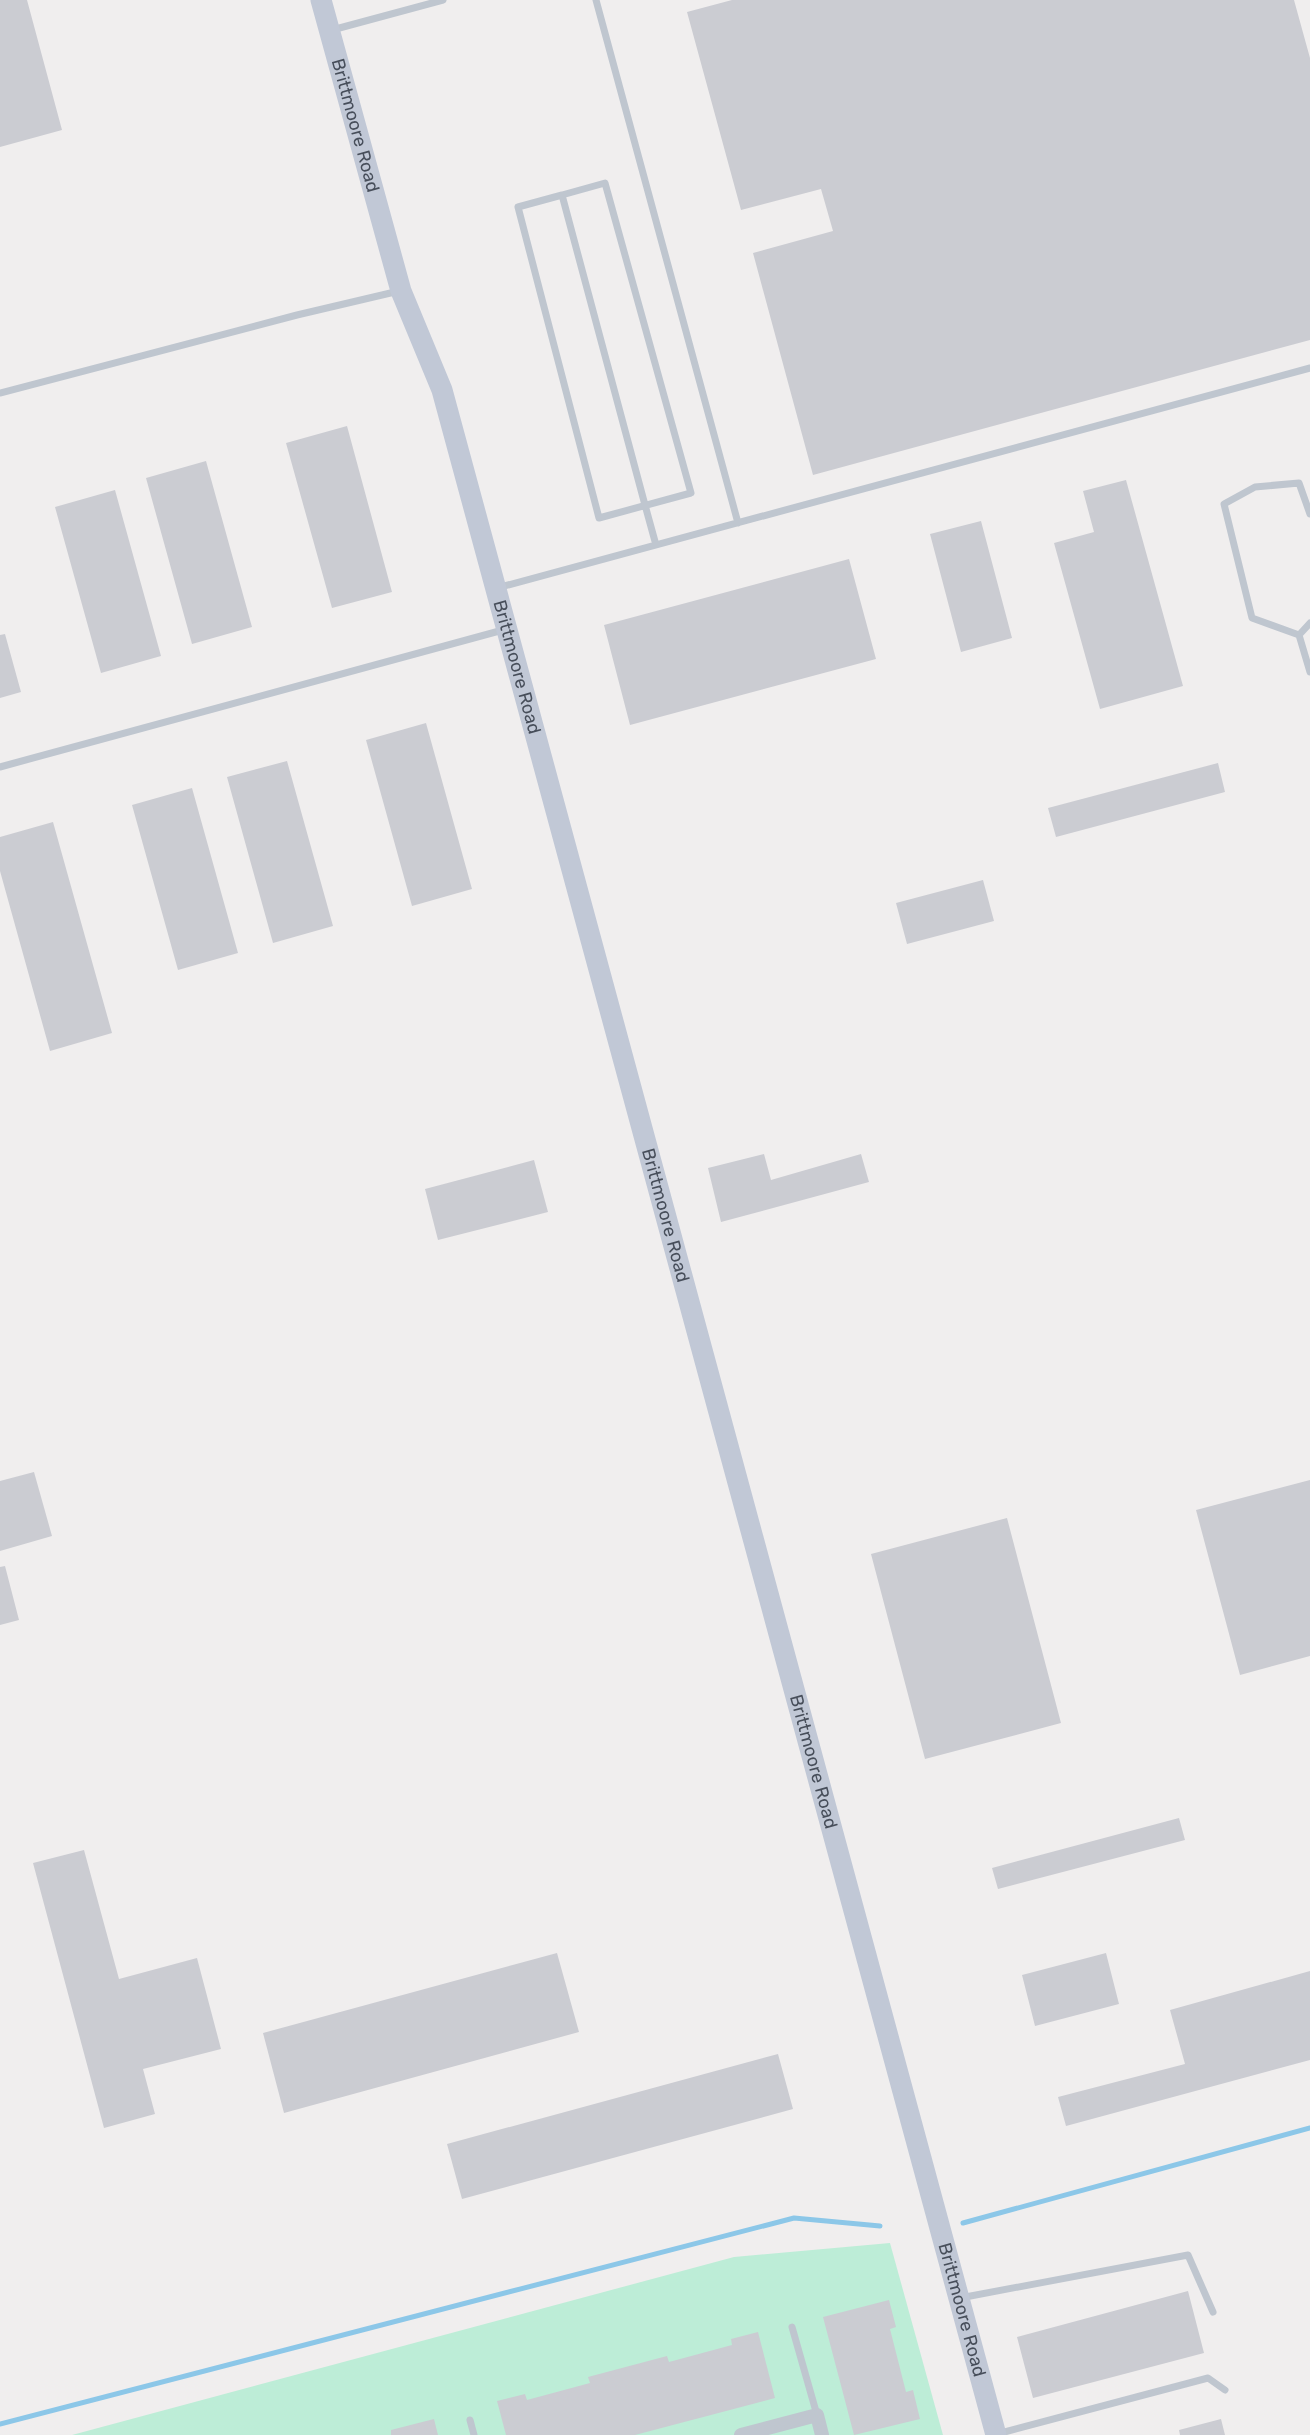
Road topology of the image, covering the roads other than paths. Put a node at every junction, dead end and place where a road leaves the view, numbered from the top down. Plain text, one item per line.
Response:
1 (321, 0) edge
2 (443, 0) edge
3 (596, 0) edge
4 (330, 31) junction
5 (562, 195) junction
6 (401, 291) junction
7 (1310, 368) edge
8 (0, 393) edge
9 (646, 505) junction
10 (1310, 514) edge
11 (738, 523) junction
12 (656, 545) junction
13 (496, 588) junction
14 (1310, 624) edge
15 (507, 629) junction
16 (1298, 635) junction
17 (1310, 672) edge
18 (0, 767) edge
19 (960, 2298) junction
20 (1213, 2312) dead end
21 (792, 2327) dead end
22 (1225, 2390) dead end
23 (817, 2415) junction
24 (470, 2420) dead end
25 (474, 2435) edge
26 (741, 2435) edge
27 (822, 2435) edge
28 (995, 2435) edge

1 - 4 main road, Brittmoore Road
2 - 4 lane
3 - 11 lane
4 - 6 main road, Brittmoore Road
5 - 9 lane
5 - 9 lane
5 - 9 lane
6 - 8 lane
6 - 13 main road, Brittmoore Road
7 - 11 lane
9 - 12 lane
10 - 16 lane
11 - 12 lane
12 - 13 lane
13 - 15 main road, Brittmoore Road
14 - 16 lane
15 - 18 lane
15 - 19 main road, Brittmoore Road
16 - 17 lane
19 - 20 lane
19 - 28 main road, Brittmoore Road
21 - 23 lane
22 - 28 lane
23 - 26 street
23 - 27 street
24 - 25 lane

